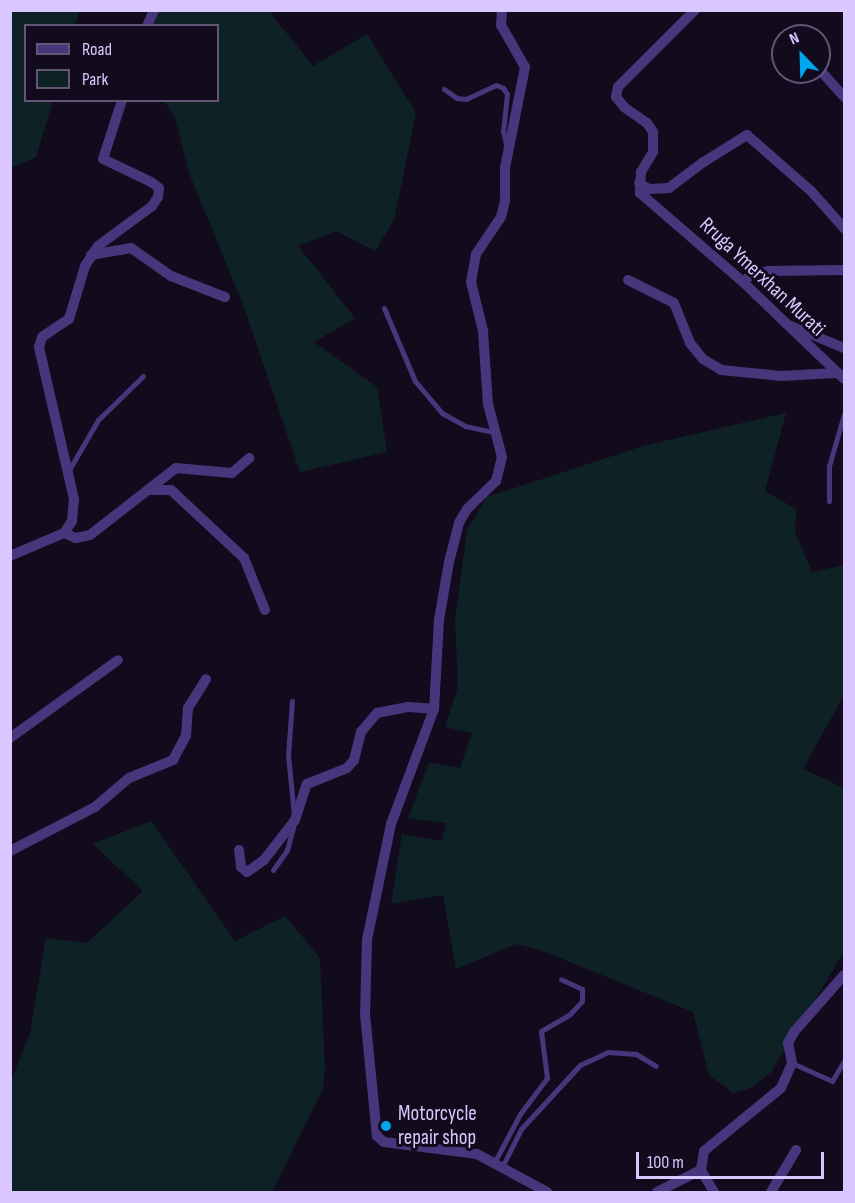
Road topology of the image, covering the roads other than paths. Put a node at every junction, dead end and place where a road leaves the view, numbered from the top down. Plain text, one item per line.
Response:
1 (154, 10) edge
2 (502, 10) edge
3 (695, 10) edge
4 (148, 24) edge
5 (831, 82) edge
6 (444, 89) dead end
7 (844, 97) edge
8 (121, 102) edge
9 (508, 154) junction
10 (639, 183) junction
11 (844, 228) edge
12 (91, 255) junction
13 (844, 270) edge
14 (628, 280) dead end
15 (743, 282) junction
16 (225, 297) dead end
17 (384, 308) dead end
18 (785, 323) junction
19 (844, 348) edge
20 (143, 376) dead end
21 (841, 376) edge
22 (844, 414) edge
23 (498, 433) junction
24 (249, 459) dead end
25 (69, 470) junction
26 (148, 491) junction
27 (829, 501) dead end
28 (64, 533) junction
29 (10, 556) edge
30 (265, 610) dead end
31 (118, 660) dead end
32 (206, 679) dead end
33 (292, 701) dead end
34 (434, 709) junction
35 (10, 738) edge
36 (295, 820) junction
37 (239, 850) dead end
38 (10, 851) edge
39 (273, 870) dead end
40 (844, 975) edge
41 (561, 979) dead end
42 (844, 1061) edge
43 (792, 1063) junction
44 (656, 1066) dead end
45 (796, 1150) dead end
46 (498, 1165) junction
47 (701, 1170) junction
48 (547, 1192) edge
49 (657, 1192) edge
50 (714, 1192) edge
51 (771, 1192) edge

1 - 4 street
2 - 9 street
3 - 10 street
5 - 7 street
6 - 9 lane
8 - 12 street
9 - 23 street
10 - 11 street
10 - 15 street, Rruga Ymerxhan Murati
12 - 16 street
12 - 25 street
13 - 15 street
14 - 21 street, Rruga Ymerxhan Murati
15 - 18 street, Rruga Ymerxhan Murati
17 - 23 lane
18 - 19 street
18 - 21 street, Rruga Ymerxhan Murati
20 - 25 lane
22 - 27 lane
23 - 34 street
24 - 26 street
25 - 28 street
26 - 28 street
26 - 30 street
28 - 29 street
31 - 35 street
32 - 38 street
33 - 36 lane
34 - 36 street
34 - 46 street
36 - 37 street
36 - 39 lane
40 - 43 street
41 - 46 lane
42 - 43 lane
43 - 47 street
44 - 46 lane
45 - 51 street
46 - 48 street
47 - 49 street
47 - 50 street

